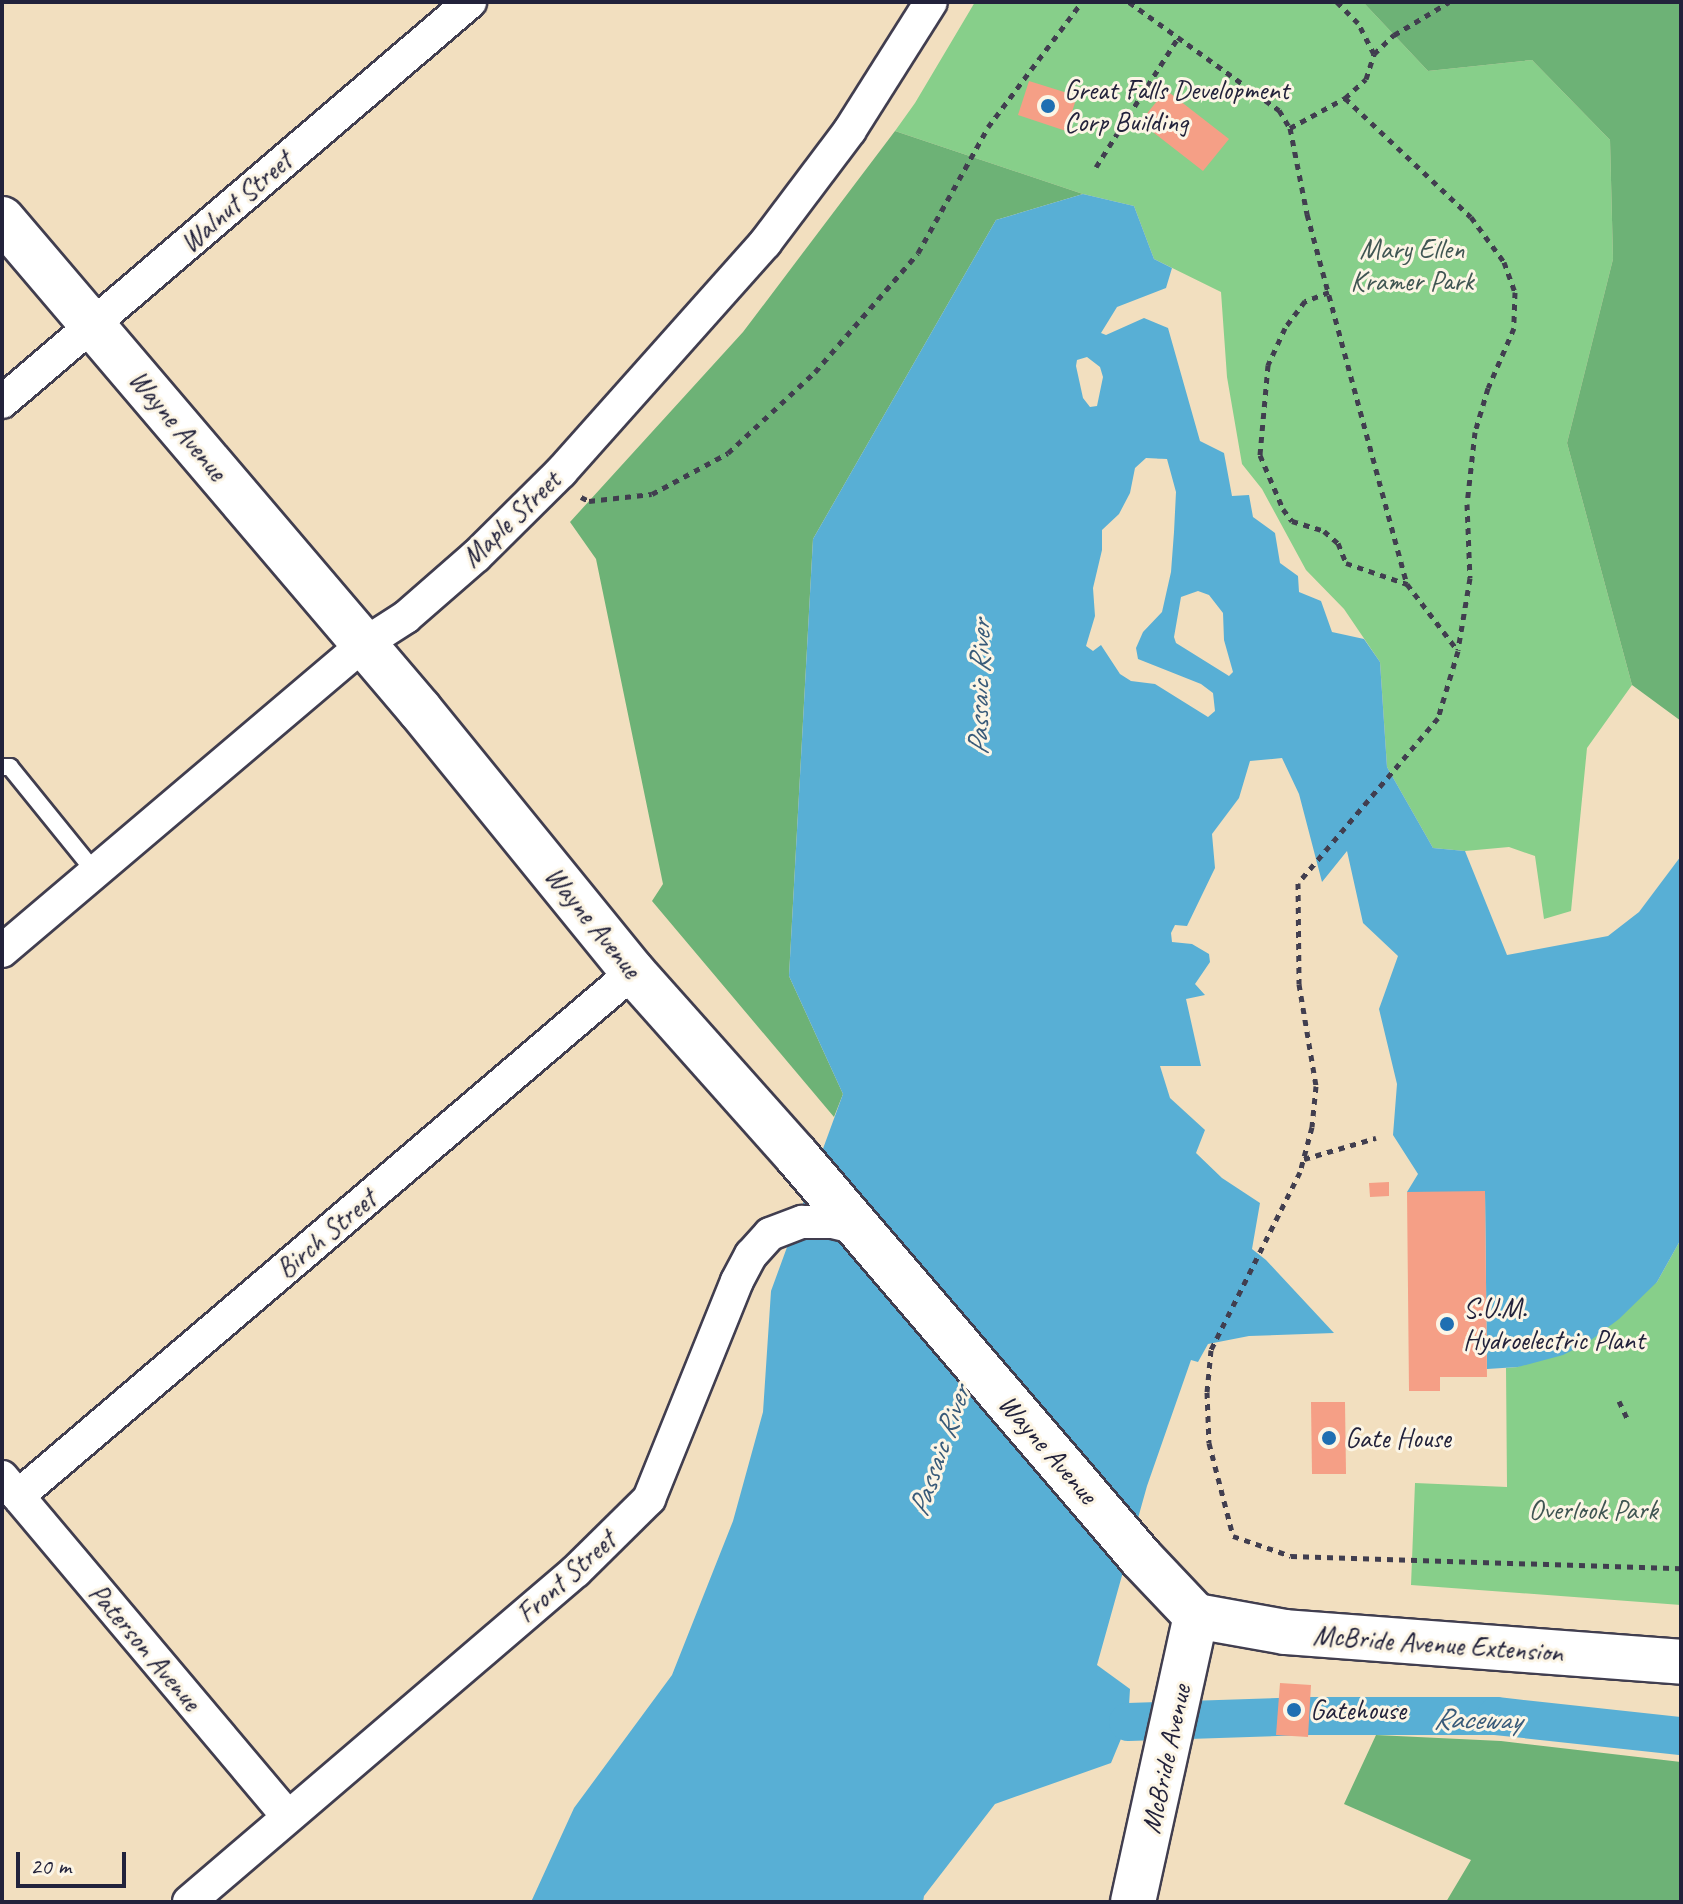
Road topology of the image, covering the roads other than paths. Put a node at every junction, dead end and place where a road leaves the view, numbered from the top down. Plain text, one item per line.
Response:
1 (470, 2) edge
2 (931, 2) edge
3 (2, 219) edge
4 (92, 325) junction
5 (2, 402) edge
6 (364, 644) junction
7 (2, 767) edge
8 (95, 872) junction
9 (7, 938) edge
10 (633, 972) junction
11 (858, 1228) junction
12 (10, 1486) edge
13 (1196, 1616) junction
14 (1681, 1662) edge
15 (288, 1817) junction
16 (189, 1902) edge
17 (1133, 1902) edge

1 - 4 street, Walnut Street
2 - 6 street, Maple Street
3 - 4 main road, Wayne Avenue
4 - 5 street, Walnut Street
4 - 6 main road, Wayne Avenue
6 - 8 street, Maple Street
6 - 10 main road, Wayne Avenue
7 - 8 lane
8 - 9 street, Maple Street
10 - 11 main road, Wayne Avenue
10 - 12 street, Birch Street
11 - 13 main road, Wayne Avenue
11 - 15 street, Front Street
12 - 15 street, Paterson Avenue
13 - 14 main road, McBride Avenue Extension
13 - 17 main road, McBride Avenue
15 - 16 street, Front Street

